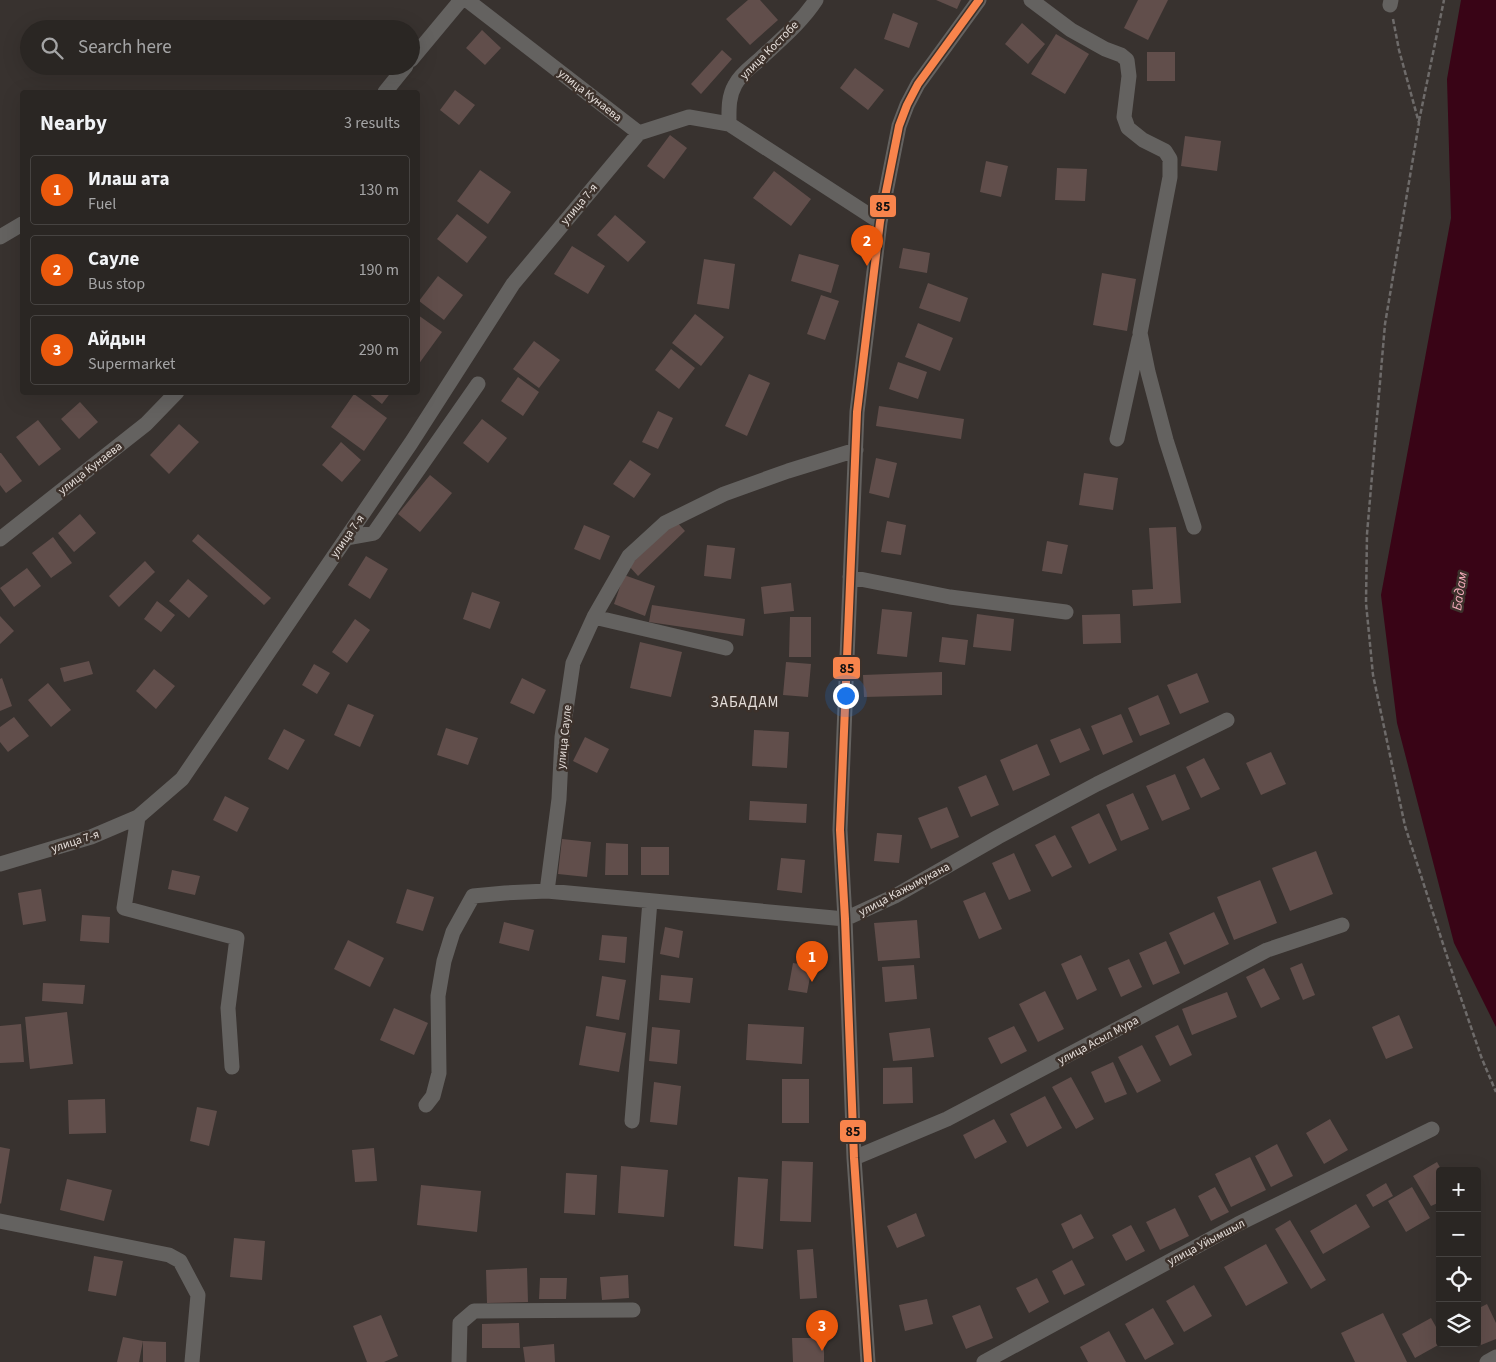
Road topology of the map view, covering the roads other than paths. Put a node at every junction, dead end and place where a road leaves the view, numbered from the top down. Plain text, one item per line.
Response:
1 (461, 0) edge
2 (467, 0) edge
3 (816, 0) edge
4 (979, 0) edge
5 (1031, 0) edge
6 (420, 49) edge
7 (399, 75) edge
8 (387, 90) edge
9 (729, 124) junction
10 (638, 132) junction
11 (880, 222) junction
12 (20, 225) edge
13 (0, 237) edge
14 (1140, 333) junction
15 (478, 384) dead end
16 (173, 395) edge
17 (1117, 439) dead end
18 (856, 450) junction
19 (1194, 527) dead end
20 (0, 538) edge
21 (346, 538) junction
22 (850, 577) junction
23 (1066, 612) dead end
24 (594, 617) junction
25 (726, 648) dead end
26 (1228, 720) dead end
27 (138, 817) junction
28 (0, 864) edge
29 (547, 890) junction
30 (650, 900) junction
31 (845, 919) junction
32 (1342, 924) dead end
33 (232, 1068) dead end
34 (426, 1105) dead end
35 (632, 1121) dead end
36 (1432, 1129) dead end
37 (854, 1158) junction
38 (0, 1221) edge
39 (633, 1310) dead end
40 (1496, 1357) edge
41 (192, 1362) edge
42 (459, 1362) edge
43 (868, 1362) edge
44 (984, 1362) edge
45 (1487, 1362) edge

1 - 6 street
2 - 10 street, улица Кунаева
3 - 9 street, улица Костобе
4 - 11 street
5 - 14 street
7 - 8 street
9 - 10 street
9 - 11 street
10 - 21 street, улица 7-я
11 - 18 street
12 - 13 street
14 - 17 street
14 - 19 street
15 - 21 street
16 - 20 street, улица Кунаева
18 - 22 street
18 - 24 street, улица Сауле
21 - 27 street, улица 7-я
22 - 23 street
22 - 31 street
24 - 25 street
24 - 29 street, улица Сауле
26 - 31 street, улица Кажымукана
27 - 28 street, улица 7-я
27 - 33 street
29 - 30 street, улица Кажымукана
29 - 34 street
30 - 31 street, улица Кажымукана
30 - 35 street
31 - 37 street
32 - 37 street, улица Асыл Мура
36 - 44 street, улица Уйымшыл
37 - 43 street
38 - 41 street
39 - 42 street
40 - 45 street

